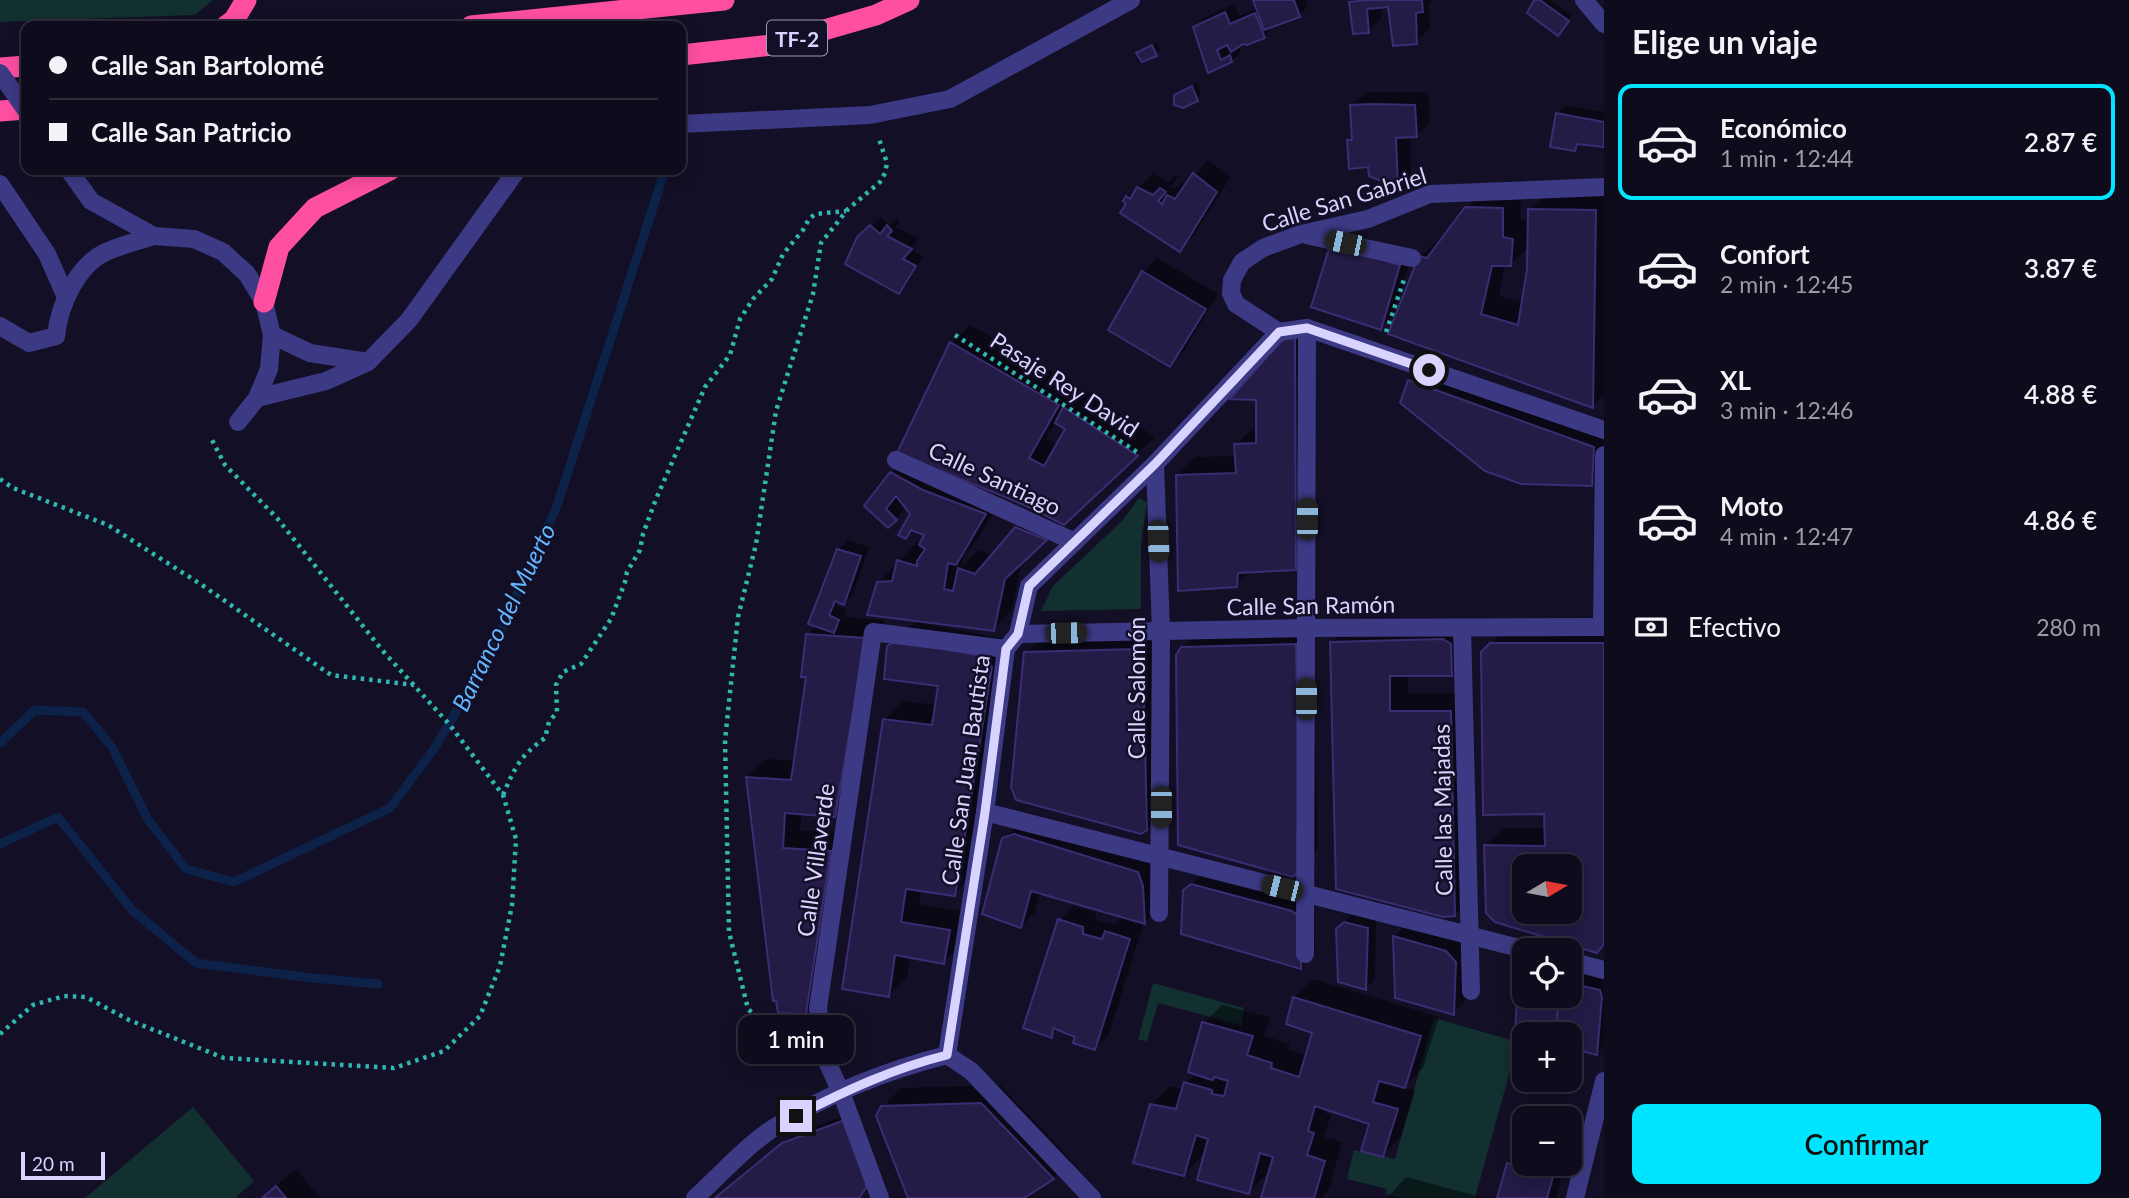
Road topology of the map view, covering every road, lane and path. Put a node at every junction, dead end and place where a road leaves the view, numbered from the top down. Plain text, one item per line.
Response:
1 (246, 0) edge
2 (724, 0) edge
3 (909, 0) edge
4 (1132, 0) edge
5 (1584, 0) edge
6 (233, 21) edge
7 (520, 21) edge
8 (1604, 24) edge
9 (686, 54) edge
10 (21, 67) edge
11 (0, 71) edge
12 (21, 102) edge
13 (21, 109) edge
14 (0, 111) edge
15 (870, 115) junction
16 (686, 124) edge
17 (73, 175) edge
18 (380, 175) edge
19 (513, 175) edge
20 (1, 186) edge
21 (1604, 187) edge
22 (846, 211) junction
23 (1301, 234) junction
24 (154, 236) junction
25 (1412, 258) joint
26 (66, 297) junction
27 (264, 302) junction
28 (0, 327) edge
29 (1307, 328) junction
30 (1279, 332) junction
31 (272, 335) junction
32 (955, 335) dead end
33 (1379, 352) junction
34 (369, 362) junction
35 (257, 398) junction
36 (238, 422) dead end
37 (1604, 430) edge
38 (212, 440) dead end
39 (1604, 455) edge
40 (896, 460) dead end
41 (1155, 464) junction
42 (0, 479) edge
43 (1075, 542) junction
44 (1603, 626) edge
45 (1307, 628) junction
46 (1462, 628) junction
47 (1161, 631) junction
48 (1018, 634) junction
49 (1006, 649) junction
50 (415, 685) junction
51 (503, 795) junction
52 (985, 812) junction
53 (1161, 857) junction
54 (1306, 894) junction
55 (1158, 913) dead end
56 (1469, 936) junction
57 (1512, 946) edge
58 (1305, 954) dead end
59 (1582, 964) edge
60 (1604, 970) edge
61 (1471, 991) dead end
62 (0, 1034) edge
63 (822, 1041) junction
64 (947, 1055) junction
65 (1604, 1081) edge
66 (841, 1092) junction
67 (695, 1198) edge
68 (880, 1198) edge
69 (1092, 1198) edge
70 (1575, 1198) edge

1 - 6 highway
2 - 7 highway
3 - 9 highway, TF-2
4 - 15 street
5 - 8 street
10 - 11 highway
11 - 12 street, bridge
13 - 14 highway
15 - 16 street
15 - 22 path
17 - 24 street
18 - 27 highway
19 - 34 street
20 - 26 street
21 - 23 street, Calle San Gabriel
22 - 51 path
22 - 63 path
23 - 25 street
23 - 30 street, Calle San Gabriel
24 - 26 street
24 - 27 street
25 - 33 path
26 - 28 street
27 - 31 street
29 - 30 street
29 - 33 street
29 - 45 street
30 - 41 street, Calle San Juan Bautista
31 - 34 street
31 - 35 street
32 - 41 path, Pasaje Rey David
33 - 37 street
34 - 35 street
35 - 36 street
38 - 50 path
39 - 44 street
40 - 43 street, Calle Santiago
41 - 43 street, Calle San Juan Bautista
41 - 47 street, Calle Salomón
42 - 50 path
43 - 48 street, Calle San Juan Bautista
44 - 46 street, Calle San Ramón
45 - 46 street, Calle San Ramón
45 - 47 street, Calle San Ramón
45 - 54 street
46 - 56 street, Calle las Majadas
47 - 48 street, Calle San Ramón
47 - 53 street, Calle Salomón
48 - 49 street, Calle San Juan Bautista
49 - 52 street, Calle San Juan Bautista
49 - 63 street, Calle Villaverde
50 - 51 path
51 - 62 path
52 - 53 street
52 - 64 street, Calle San Juan Bautista
53 - 54 street
53 - 55 street, Calle Salomón
54 - 56 street
54 - 58 street
56 - 57 street
56 - 61 street, Calle las Majadas
59 - 60 street
63 - 66 street, Calle Villaverde
64 - 66 street
64 - 69 street
65 - 70 street
66 - 67 street
66 - 68 street, Calle Villaverde

